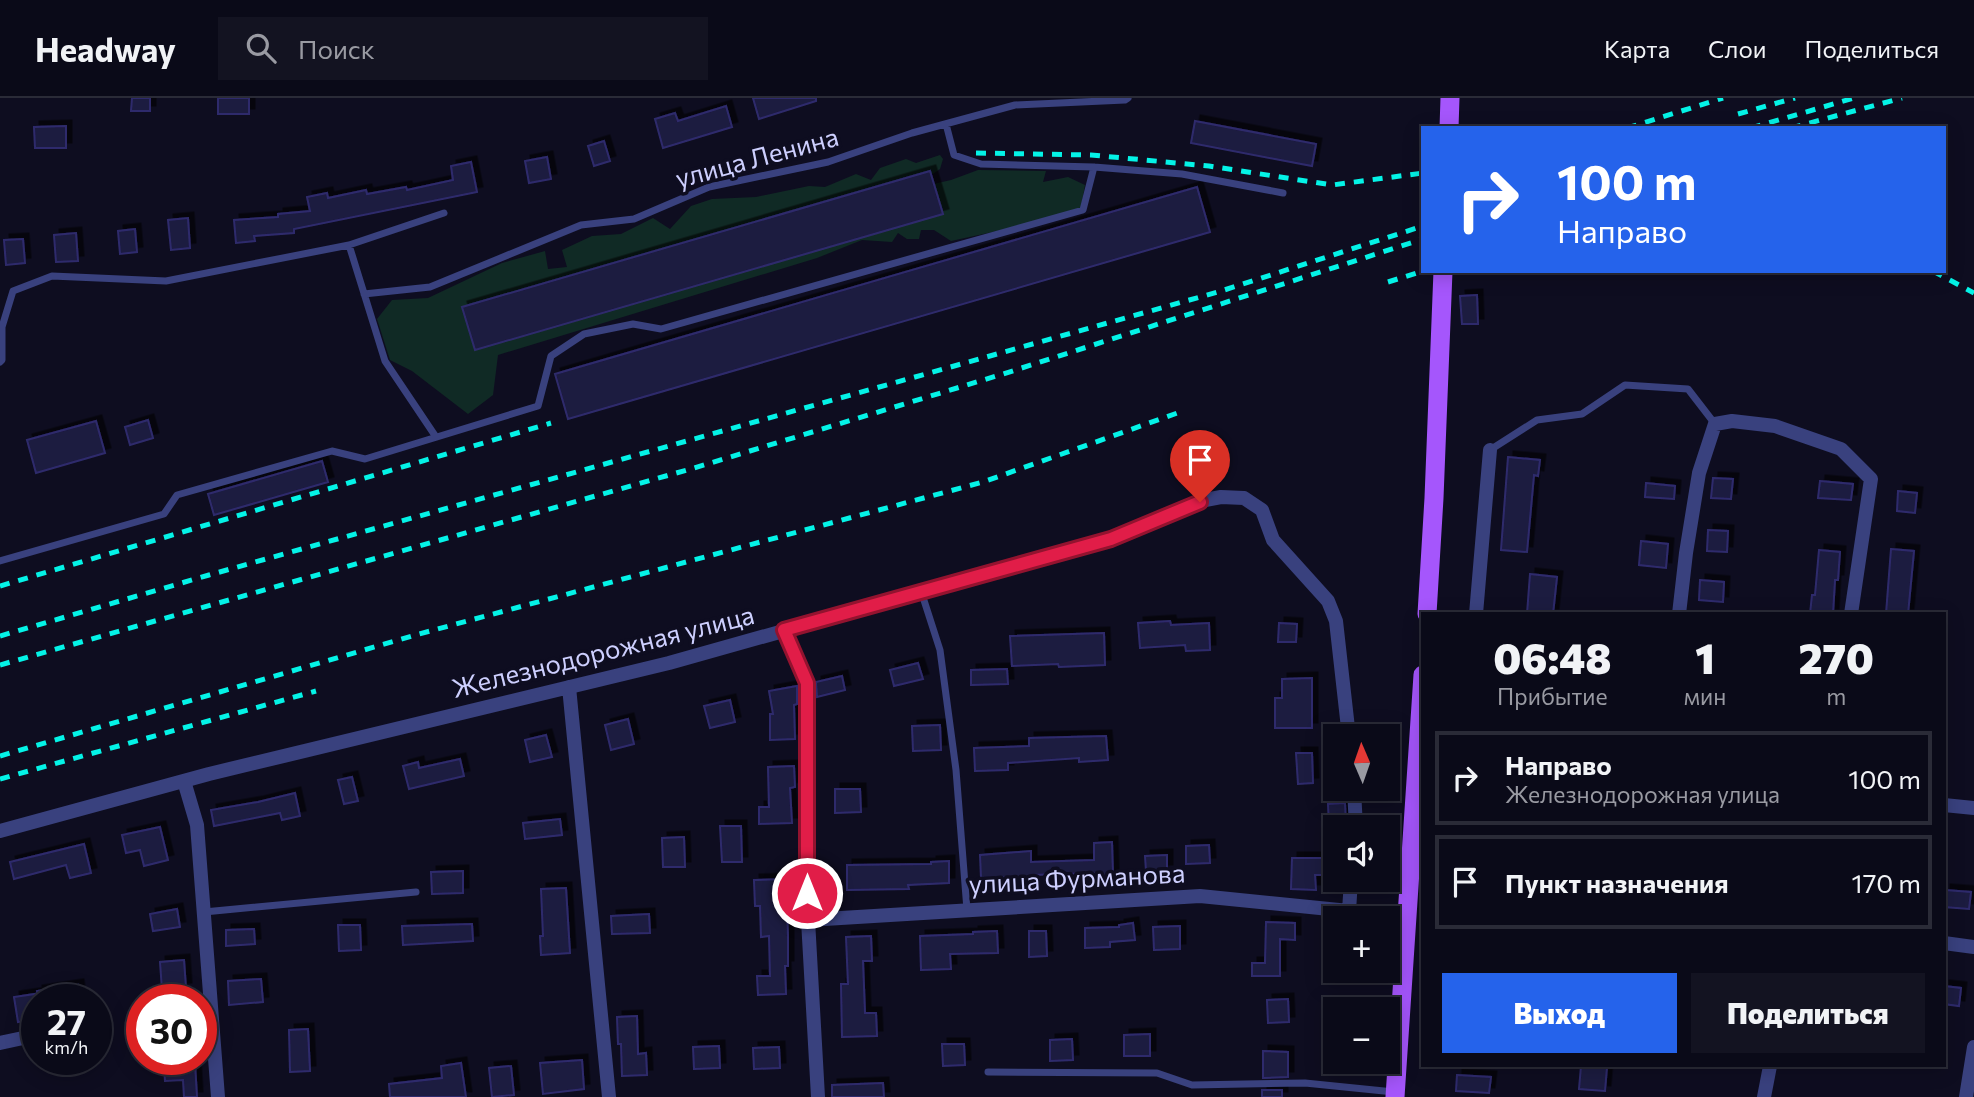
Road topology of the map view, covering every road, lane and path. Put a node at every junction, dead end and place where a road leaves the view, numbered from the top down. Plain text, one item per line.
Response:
1 (1128, 98) edge
2 (1450, 98) edge
3 (1021, 102) edge
4 (946, 124) junction
5 (1449, 126) edge
6 (1094, 167) junction
7 (1283, 193) dead end
8 (444, 214) dead end
9 (349, 245) junction
10 (1443, 273) edge
11 (364, 294) junction
12 (1, 327) edge
13 (0, 362) edge
14 (1715, 424) junction
15 (436, 437) junction
16 (1490, 450) joint
17 (0, 561) edge
18 (921, 591) junction
19 (1427, 612) edge
20 (1476, 612) edge
21 (1679, 612) edge
22 (1851, 612) edge
23 (784, 630) junction
24 (569, 687) junction
25 (1348, 724) edge
26 (1421, 736) edge
27 (184, 781) junction
28 (1946, 805) edge
29 (1974, 808) edge
30 (0, 831) edge
31 (1416, 888) edge
32 (416, 892) dead end
33 (1351, 892) edge
34 (967, 910) junction
35 (204, 912) junction
36 (808, 920) junction
37 (1946, 943) edge
38 (1974, 947) edge
39 (21, 1038) edge
40 (0, 1043) edge
41 (1974, 1047) edge
42 (1770, 1067) edge
43 (988, 1072) dead end
44 (1396, 1095) edge
45 (816, 1096) edge
46 (218, 1097) edge
47 (608, 1097) edge
48 (1764, 1097) edge
49 (1966, 1097) edge

1 - 3 lane, улица Ленина
2 - 5 main road
3 - 4 lane, улица Ленина
4 - 6 lane
4 - 11 lane, улица Ленина
6 - 7 lane
6 - 15 lane
8 - 9 lane
9 - 11 lane
9 - 12 lane
10 - 19 main road
11 - 15 lane
12 - 13 lane
14 - 16 lane
14 - 21 street
14 - 22 street
15 - 17 lane
16 - 20 street
18 - 23 street, Железнодорожная улица
18 - 25 street, Железнодорожная улица
18 - 34 lane
23 - 24 street, Железнодорожная улица
23 - 36 street
24 - 27 street, Железнодорожная улица
24 - 47 street
26 - 31 main road
27 - 30 street, Железнодорожная улица
27 - 35 street
28 - 29 street
31 - 44 main road
32 - 35 lane
33 - 34 street, улица Фурманова
34 - 36 street, улица Фурманова
35 - 46 street
36 - 45 street
37 - 38 street
39 - 40 street
41 - 49 street
42 - 48 street
43 - 44 lane

